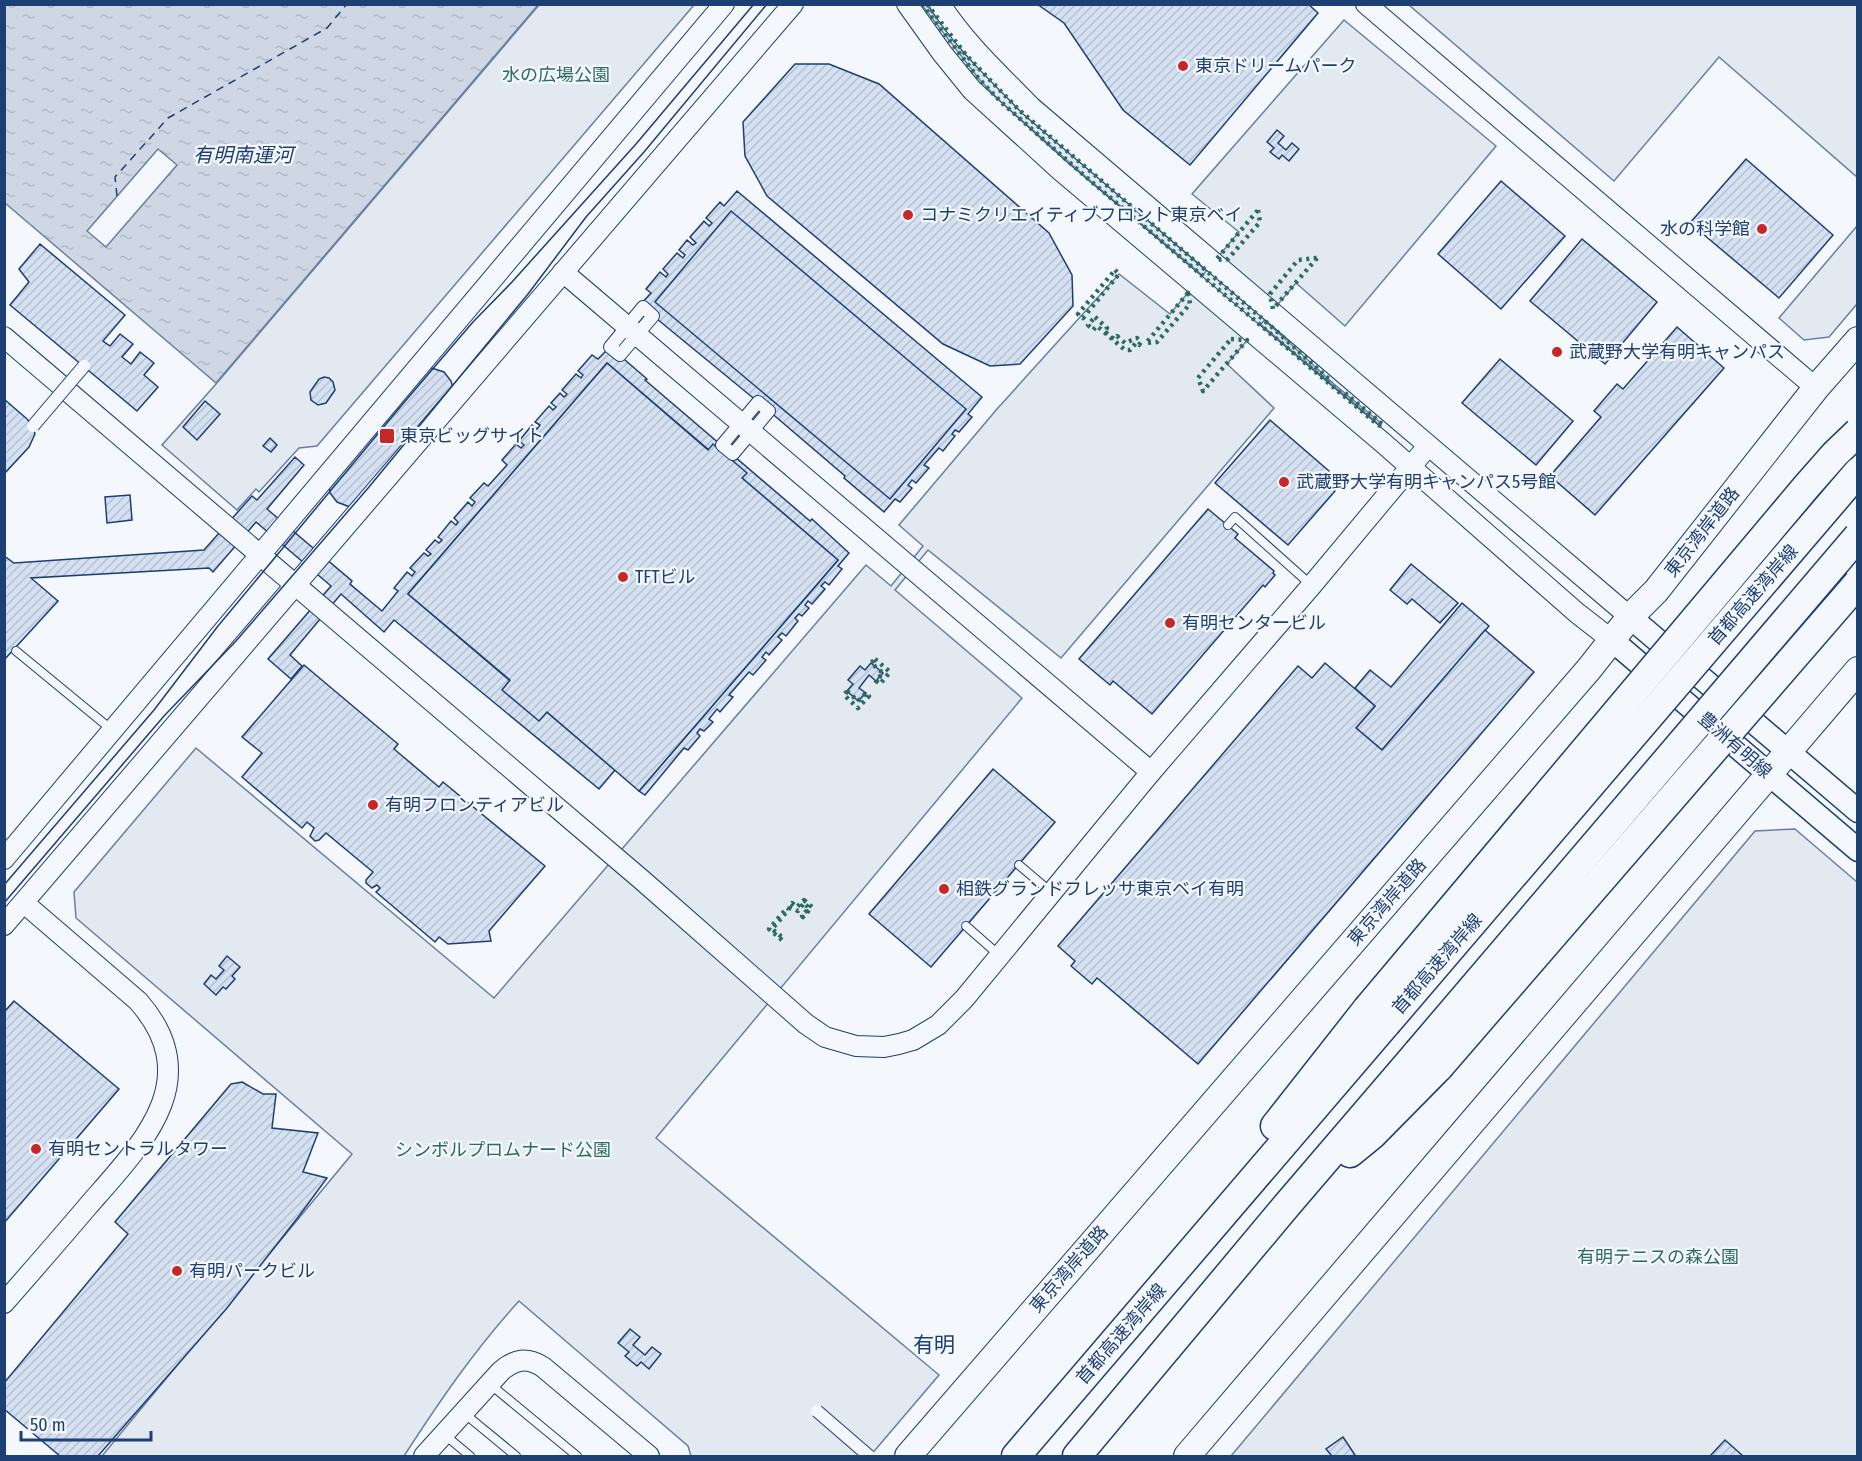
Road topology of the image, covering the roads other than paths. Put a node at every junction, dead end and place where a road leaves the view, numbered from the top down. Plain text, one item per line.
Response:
1 (724, 4) edge
2 (793, 4) edge
3 (907, 4) edge
4 (940, 4) edge
5 (1366, 4) edge
6 (563, 272) junction
7 (4, 337) edge
8 (1857, 339) edge
9 (84, 366) dead end
10 (1816, 388) junction
11 (33, 426) dead end
12 (1857, 432) edge
13 (1428, 446) junction
14 (1410, 468) junction
15 (1857, 472) edge
16 (1228, 525) dead end
17 (1857, 536) edge
18 (260, 555) junction
19 (1857, 583) edge
20 (295, 585) junction
21 (1312, 585) junction
22 (1630, 617) junction
23 (1613, 640) junction
24 (16, 651) dead end
25 (1857, 670) edge
26 (112, 731) junction
27 (1787, 753) junction
28 (1151, 772) junction
29 (1768, 774) junction
30 (1857, 812) edge
31 (1857, 850) edge
32 (4, 859) edge
33 (1019, 865) dead end
34 (1052, 893) junction
35 (24, 903) junction
36 (4, 925) edge
37 (966, 926) dead end
38 (1000, 956) junction
39 (1376, 1017) junction
40 (1429, 1060) junction
41 (4, 1304) edge
42 (489, 1384) junction
43 (817, 1411) dead end
44 (464, 1413) junction
45 (445, 1435) junction
46 (424, 1456) edge
47 (470, 1456) edge
48 (516, 1456) edge
49 (577, 1456) edge
50 (649, 1456) edge
51 (869, 1456) edge
52 (908, 1456) edge
53 (1016, 1456) edge
54 (1077, 1456) edge
55 (1187, 1456) edge

1 - 18 street
2 - 6 street
3 - 14 street
4 - 13 street
5 - 10 street
6 - 20 street
6 - 28 street
7 - 18 street
8 - 10 highway, 東京湾岸道路
9 - 11 street, bridge
10 - 22 highway, 東京湾岸道路
12 - 39 highway, bridge
13 - 14 street
13 - 22 street
14 - 21 street
14 - 23 street
15 - 39 highway, 首都高速湾岸線, bridge
16 - 21 lane
17 - 40 highway, bridge
18 - 20 street
18 - 26 street
19 - 40 highway, bridge
20 - 35 street
20 - 38 street
21 - 28 street
22 - 23 highway, 東京湾岸道路
22 - 27 main road, 豊洲有明線
23 - 29 main road, 豊洲有明線
23 - 52 highway, 東京湾岸道路
24 - 26 lane
25 - 27 highway
26 - 32 street
27 - 29 highway
27 - 30 main road, 豊洲有明線
28 - 34 street
29 - 31 main road, 豊洲有明線
29 - 55 highway
33 - 34 lane
34 - 38 street
35 - 36 street
35 - 41 street
37 - 38 lane
39 - 53 highway, 首都高速湾岸線
40 - 54 highway
42 - 44 street
42 - 49 lane
42 - 50 street
43 - 51 street, bridge
44 - 45 street
44 - 48 lane
45 - 46 street
45 - 47 lane

